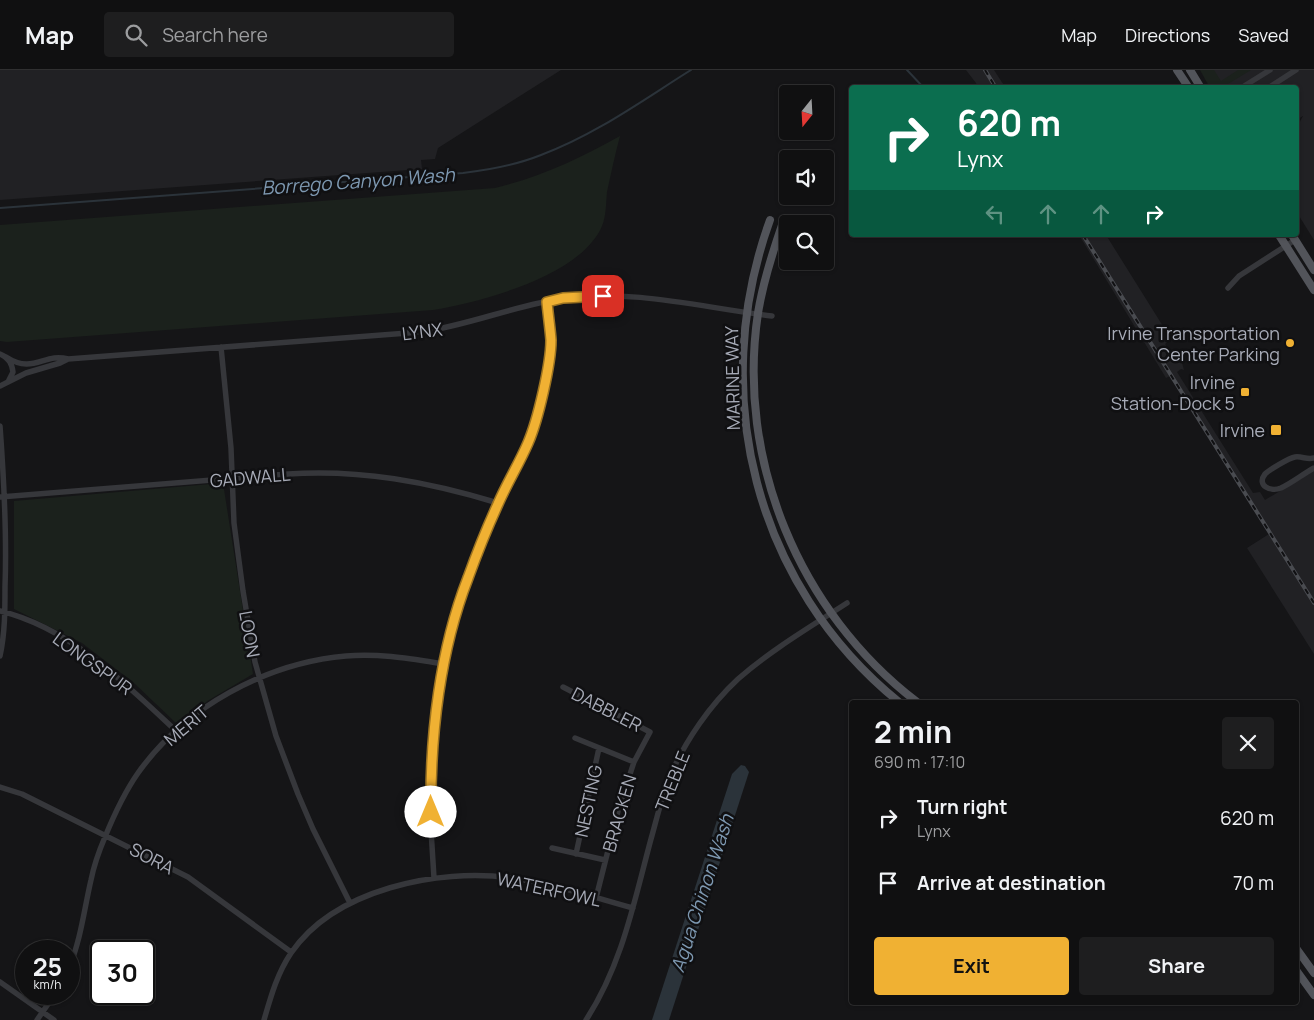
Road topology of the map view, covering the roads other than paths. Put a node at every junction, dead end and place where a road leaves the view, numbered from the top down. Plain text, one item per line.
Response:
1 (1177, 70) edge
2 (1190, 70) edge
3 (1270, 70) edge
4 (1296, 70) edge
5 (1187, 85) edge
6 (1199, 85) edge
7 (1246, 85) edge
8 (1273, 85) edge
9 (770, 220) dead end
10 (779, 234) edge
11 (1280, 237) edge
12 (1293, 237) edge
13 (1286, 245) junction
14 (1314, 270) edge
15 (1228, 288) dead end
16 (1314, 290) edge
17 (547, 302) junction
18 (746, 313) junction
19 (758, 315) junction
20 (772, 316) dead end
21 (221, 347) junction
22 (3, 356) edge
23 (68, 359) junction
24 (4, 384) edge
25 (0, 393) edge
26 (0, 426) edge
27 (1314, 458) edge
28 (1314, 468) edge
29 (232, 478) junction
30 (3, 497) edge
31 (498, 503) junction
32 (847, 603) dead end
33 (2, 612) edge
34 (831, 613) junction
35 (821, 620) junction
36 (0, 656) edge
37 (444, 664) junction
38 (260, 678) junction
39 (563, 687) dead end
40 (897, 700) edge
41 (916, 700) edge
42 (176, 731) junction
43 (650, 732) joint
44 (575, 738) dead end
45 (599, 748) junction
46 (634, 762) junction
47 (0, 787) edge
48 (106, 835) junction
49 (552, 848) dead end
50 (576, 854) junction
51 (606, 860) junction
52 (434, 878) junction
53 (596, 898) junction
54 (350, 903) junction
55 (632, 908) junction
56 (79, 940) edge
57 (291, 952) junction
58 (1299, 952) edge
59 (1314, 973) edge
60 (1299, 974) edge
61 (0, 982) edge
62 (1314, 996) edge
63 (47, 1005) edge
64 (42, 1012) junction
65 (37, 1020) edge
66 (54, 1020) edge
67 (264, 1020) edge
68 (586, 1020) edge

1 - 5 main road
2 - 6 main road
3 - 7 street
4 - 8 street
9 - 18 main road, MARINE WAY
10 - 19 main road, MARINE WAY
11 - 13 main road
12 - 13 street
12 - 14 main road
13 - 15 street
13 - 16 main road
17 - 18 street, LYNX
17 - 21 street, LYNX
17 - 31 street
18 - 19 street, LYNX
18 - 35 main road, MARINE WAY
19 - 20 street, LYNX
19 - 34 main road, MARINE WAY
21 - 23 street, LYNX
21 - 29 street, LOON
22 - 23 street, LYNX
22 - 24 street
23 - 24 street, LYNX
24 - 25 street
26 - 30 street
27 - 28 street
29 - 30 street, GADWALL
29 - 31 street, GADWALL
29 - 38 street, LOON
30 - 33 street
31 - 37 street
32 - 34 street, TREBLE
33 - 36 street
33 - 42 street, LONGSPUR
34 - 35 street, TREBLE
34 - 41 main road, MARINE WAY
35 - 40 main road, MARINE WAY
35 - 55 street, TREBLE
37 - 38 street, MERIT
37 - 52 street
38 - 42 street, MERIT
38 - 54 street, LOON
39 - 43 street, DABBLER
42 - 48 street, MERIT
43 - 46 street, BRACKEN
44 - 45 street
45 - 46 street
45 - 50 street, NESTING
46 - 51 street, BRACKEN
47 - 48 street, SORA
48 - 56 street, MERIT
48 - 57 street, SORA
49 - 50 street
50 - 51 street
51 - 53 street, BRACKEN
52 - 53 street, WATERFOWL
52 - 54 street, WATERFOWL
53 - 55 street, WATERFOWL
54 - 57 street, WATERFOWL
55 - 68 street, TREBLE
57 - 67 street, WATERFOWL
58 - 59 main road
60 - 62 main road
61 - 64 street
63 - 64 street
64 - 65 street
64 - 66 street

